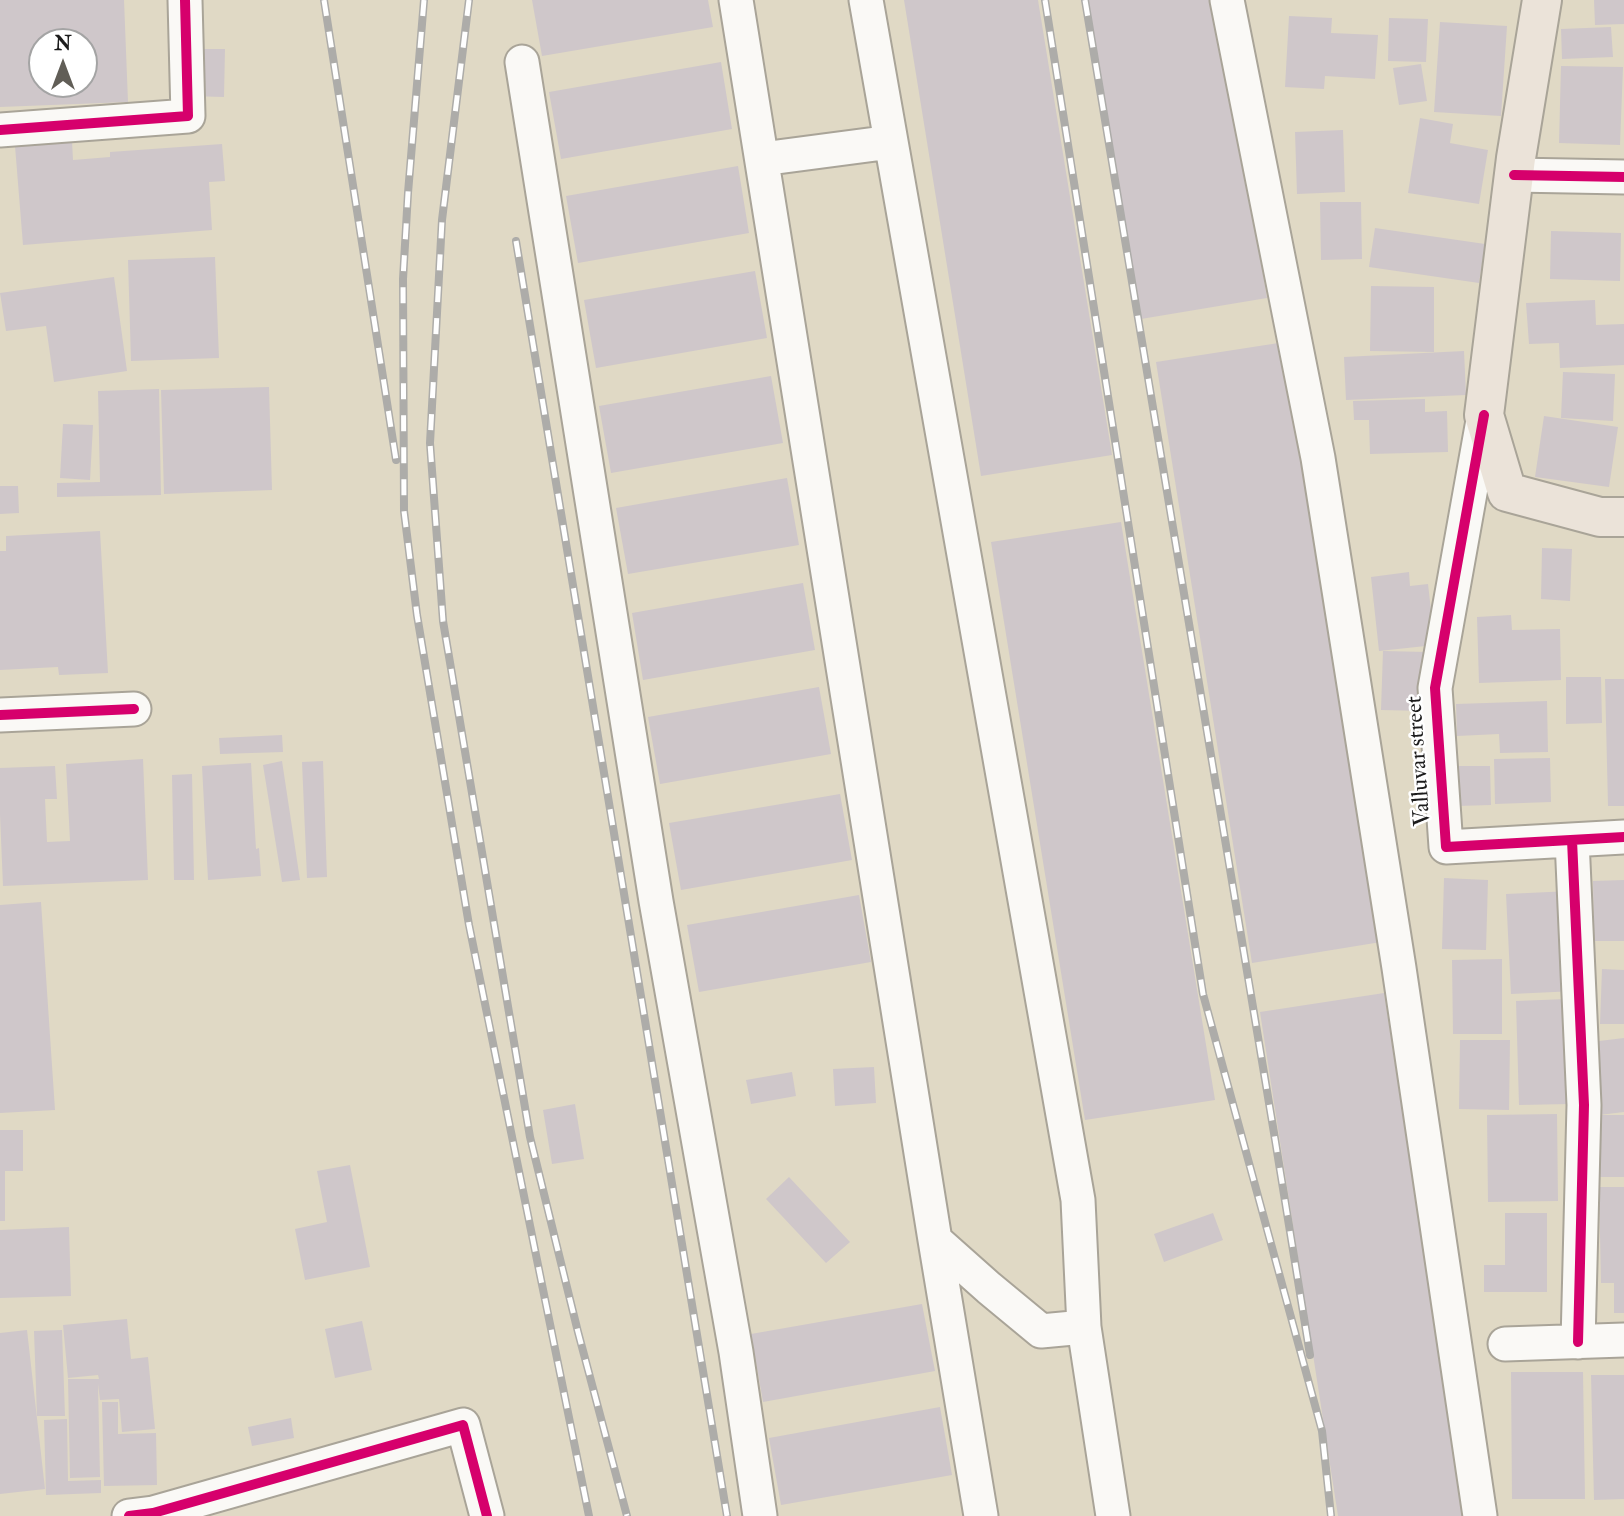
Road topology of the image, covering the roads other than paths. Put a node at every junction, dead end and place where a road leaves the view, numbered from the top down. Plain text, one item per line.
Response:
1 (185, 0) edge
2 (736, 0) edge
3 (866, 0) edge
4 (1227, 0) edge
5 (1542, 0) edge
6 (522, 62) dead end
7 (0, 130) edge
8 (891, 142) junction
9 (762, 159) junction
10 (1514, 175) junction
11 (1624, 177) edge
12 (1484, 415) junction
13 (1624, 517) edge
14 (134, 709) dead end
15 (0, 715) edge
16 (1624, 837) edge
17 (1572, 840) junction
18 (935, 1240) junction
19 (1084, 1327) junction
20 (1624, 1340) edge
21 (1578, 1342) junction
22 (1505, 1344) dead end
23 (129, 1516) edge
24 (487, 1516) edge
25 (760, 1516) edge
26 (981, 1516) edge
27 (1113, 1516) edge
28 (1480, 1516) edge

1 - 7 street
2 - 9 street
3 - 8 street
4 - 28 street
5 - 10 main road
6 - 25 street
8 - 9 street
8 - 19 street
9 - 18 street
10 - 11 street
10 - 12 main road
12 - 13 main road
12 - 17 street, Valluvar street
14 - 15 street
16 - 17 street, Valluvar street
17 - 21 street
18 - 19 street
18 - 26 street
19 - 27 street
20 - 21 street
21 - 22 street
23 - 24 street

